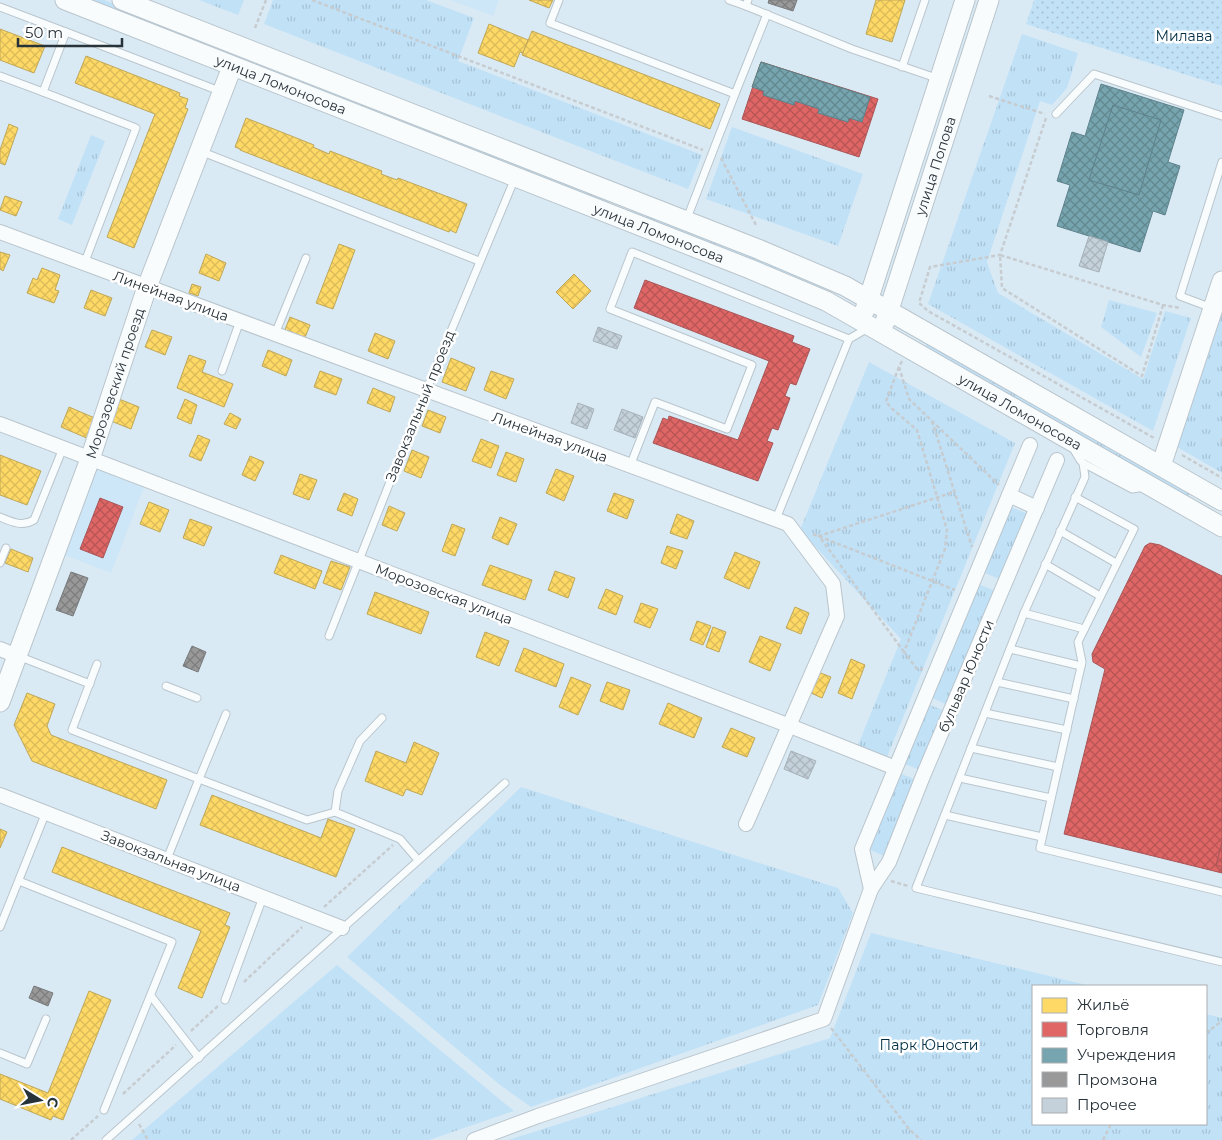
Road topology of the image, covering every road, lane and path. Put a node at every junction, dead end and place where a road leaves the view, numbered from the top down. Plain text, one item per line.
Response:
1 (65, 0) edge
2 (122, 0) edge
3 (266, 0) edge
4 (312, 0) edge
5 (559, 0) edge
6 (729, 0) edge
7 (924, 0) edge
8 (965, 0) edge
9 (989, 0) edge
10 (747, 3) edge
11 (0, 7) edge
12 (767, 14) junction
13 (255, 28) dead end
14 (66, 32) junction
15 (232, 67) junction
16 (902, 67) junction
17 (0, 76) edge
18 (939, 80) junction
19 (43, 92) junction
20 (222, 92) junction
21 (735, 94) junction
22 (990, 96) dead end
23 (1056, 114) dead end
24 (1222, 116) edge
25 (200, 151) junction
26 (712, 153) junction
27 (1222, 162) edge
28 (516, 177) junction
29 (623, 196) junction
30 (615, 216) junction
31 (686, 221) junction
32 (756, 225) dead end
33 (0, 232) edge
34 (1000, 255) junction
35 (306, 258) dead end
36 (479, 261) junction
37 (84, 264) junction
38 (1221, 285) edge
39 (148, 287) junction
40 (868, 299) junction
41 (1163, 305) junction
42 (1213, 308) junction
43 (1187, 309) dead end
44 (889, 311) junction
45 (240, 321) junction
46 (871, 327) junction
47 (275, 334) junction
48 (848, 339) junction
49 (909, 347) junction
50 (900, 367) junction
51 (222, 371) dead end
52 (426, 391) junction
53 (931, 420) junction
54 (0, 424) edge
55 (1155, 440) dead end
56 (1070, 441) junction
57 (1030, 445) dead end
58 (63, 448) junction
59 (1181, 454) dead end
60 (90, 459) junction
61 (1057, 460) dead end
62 (1083, 463) junction
63 (630, 466) junction
64 (1161, 466) junction
65 (1222, 478) edge
66 (1151, 486) junction
67 (954, 492) junction
68 (1009, 495) junction
69 (1075, 497) junction
70 (938, 498) junction
71 (1222, 502) edge
72 (1037, 508) junction
73 (0, 517) edge
74 (776, 519) junction
75 (1222, 527) edge
76 (1060, 530) junction
77 (811, 533) dead end
78 (819, 536) junction
79 (6, 548) dead end
80 (358, 561) junction
81 (0, 563) edge
82 (1116, 563) junction
83 (1045, 564) junction
84 (979, 568) junction
85 (932, 581) junction
86 (968, 595) junction
87 (1100, 596) junction
88 (1024, 613) junction
89 (1084, 629) junction
90 (330, 636) dead end
91 (1010, 649) junction
92 (5, 652) edge
93 (904, 652) junction
94 (98, 664) dead end
95 (1081, 666) junction
96 (936, 670) junction
97 (997, 682) junction
98 (90, 684) junction
99 (166, 686) dead end
100 (197, 698) dead end
101 (1074, 699) junction
102 (0, 702) edge
103 (226, 714) dead end
104 (985, 714) junction
105 (382, 718) dead end
106 (790, 726) junction
107 (1067, 730) junction
108 (972, 748) junction
109 (888, 765) dead end
110 (1058, 767) junction
111 (199, 778) junction
112 (960, 778) junction
113 (505, 783) dead end
114 (0, 795) edge
115 (1051, 798) junction
116 (46, 812) junction
117 (335, 812) junction
118 (945, 814) junction
119 (746, 824) dead end
120 (1042, 837) junction
121 (167, 859) junction
122 (418, 860) junction
123 (18, 881) junction
124 (916, 888) junction
125 (871, 889) junction
126 (1222, 892) edge
127 (263, 897) junction
128 (0, 927) edge
129 (342, 928) junction
130 (1222, 962) edge
131 (151, 996) junction
132 (224, 1000) dead end
133 (46, 1019) dead end
134 (824, 1019) junction
135 (1222, 1021) edge
136 (1207, 1032) edge
137 (0, 1053) edge
138 (199, 1058) junction
139 (104, 1110) dead end
140 (134, 1116) junction
141 (1110, 1125) edge
142 (106, 1140) edge
143 (148, 1140) edge
144 (474, 1140) edge
145 (921, 1140) edge
146 (1103, 1140) edge

1 - 15 main road, улица Ломоносова
2 - 29 main road, улица Ломоносова
3 - 13 path
4 - 26 path
5 - 21 lane
6 - 10 lane
7 - 16 lane
8 - 18 main road, улица Попова
9 - 44 main road, улица Попова
10 - 12 lane
11 - 14 lane
12 - 16 lane
12 - 21 lane
14 - 19 lane
14 - 20 lane
15 - 20 main road, Морозовский проезд
15 - 28 main road, улица Ломоносова
16 - 18 lane
17 - 19 lane
18 - 40 main road, улица Попова
19 - 37 lane
20 - 25 main road, Морозовский проезд
21 - 26 lane
22 - 34 path
23 - 24 lane
25 - 36 lane
25 - 39 main road, Морозовский проезд
26 - 31 lane
26 - 32 path
27 - 42 lane
28 - 30 main road, улица Ломоносова
28 - 36 lane, Завокзальный проезд
29 - 30 main road
29 - 31 main road, улица Ломоносова
30 - 46 main road, улица Ломоносова
31 - 40 main road, улица Ломоносова
33 - 37 street, Линейная улица
34 - 41 path
34 - 41 path
34 - 55 path
35 - 47 lane
36 - 52 lane, Завокзальный проезд
37 - 39 street, Линейная улица
38 - 42 main road
39 - 45 street, Линейная улица
39 - 60 main road, Морозовский проезд
40 - 44 main road, улица Ломоносова
40 - 46 main road, улица Попова
41 - 43 path
42 - 64 main road
44 - 46 main road, улица Попова
44 - 64 main road, улица Ломоносова
45 - 47 street, Линейная улица
45 - 51 lane
46 - 48 lane
46 - 49 main road, улица Ломоносова
47 - 52 street, Линейная улица
48 - 63 lane
48 - 74 lane
49 - 50 path
49 - 56 main road, улица Ломоносова
50 - 53 path
50 - 70 path
52 - 63 street, Линейная улица
52 - 80 lane, Завокзальный проезд
53 - 67 path
53 - 68 path
54 - 58 street, Морозовская улица
56 - 62 lane
56 - 66 main road, улица Ломоносова
57 - 68 street
58 - 60 street, Морозовская улица
58 - 73 lane
59 - 65 path
60 - 80 street, Морозовская улица
60 - 92 main road, Морозовский проезд
61 - 72 street, бульвар Юности
62 - 66 lane
62 - 69 lane
63 - 74 street, Линейная улица
64 - 71 main road, улица Ломоносова
66 - 75 main road, улица Ломоносова
67 - 70 path
67 - 84 path
68 - 72 street
68 - 84 street
69 - 76 lane
69 - 82 lane
70 - 78 path
70 - 85 path
72 - 125 street, бульвар Юности
74 - 106 street, Линейная улица
76 - 82 lane
76 - 83 lane
77 - 78 path
78 - 85 path
78 - 93 path
79 - 81 lane
80 - 90 lane, Завокзальный проезд
80 - 106 street, Морозовская улица
82 - 87 lane
83 - 87 lane
83 - 88 lane
84 - 86 street
85 - 86 path
85 - 93 path
86 - 96 street
87 - 89 lane
88 - 89 lane
88 - 91 lane
89 - 95 lane
91 - 95 lane
91 - 97 lane
92 - 98 lane
92 - 102 main road, Морозовский проезд
93 - 96 path
94 - 98 lane
95 - 101 lane
96 - 125 street
97 - 101 lane
97 - 104 lane
98 - 111 lane
99 - 100 lane
101 - 107 lane
103 - 111 lane
104 - 107 lane
104 - 108 lane
105 - 117 lane
106 - 109 street, Морозовская улица
106 - 119 street, Линейная улица
107 - 110 lane
108 - 110 lane
108 - 112 lane
110 - 115 lane
111 - 117 lane
111 - 121 lane
112 - 115 lane
112 - 118 lane
113 - 122 lane
114 - 116 street, Завокзальная улица
115 - 120 lane
116 - 121 street, Завокзальная улица
116 - 123 lane
117 - 122 lane
118 - 120 lane
118 - 124 lane
120 - 126 lane
121 - 127 street, Завокзальная улица
122 - 129 lane
123 - 128 lane
123 - 131 lane
124 - 125 path
124 - 130 lane
125 - 134 street, бульвар Юности
127 - 129 street, Завокзальная улица
127 - 132 lane
129 - 138 lane
131 - 138 lane
131 - 139 lane
133 - 137 lane
134 - 144 street
134 - 145 path
135 - 136 path
138 - 140 lane
140 - 142 lane
140 - 143 path
141 - 146 path

